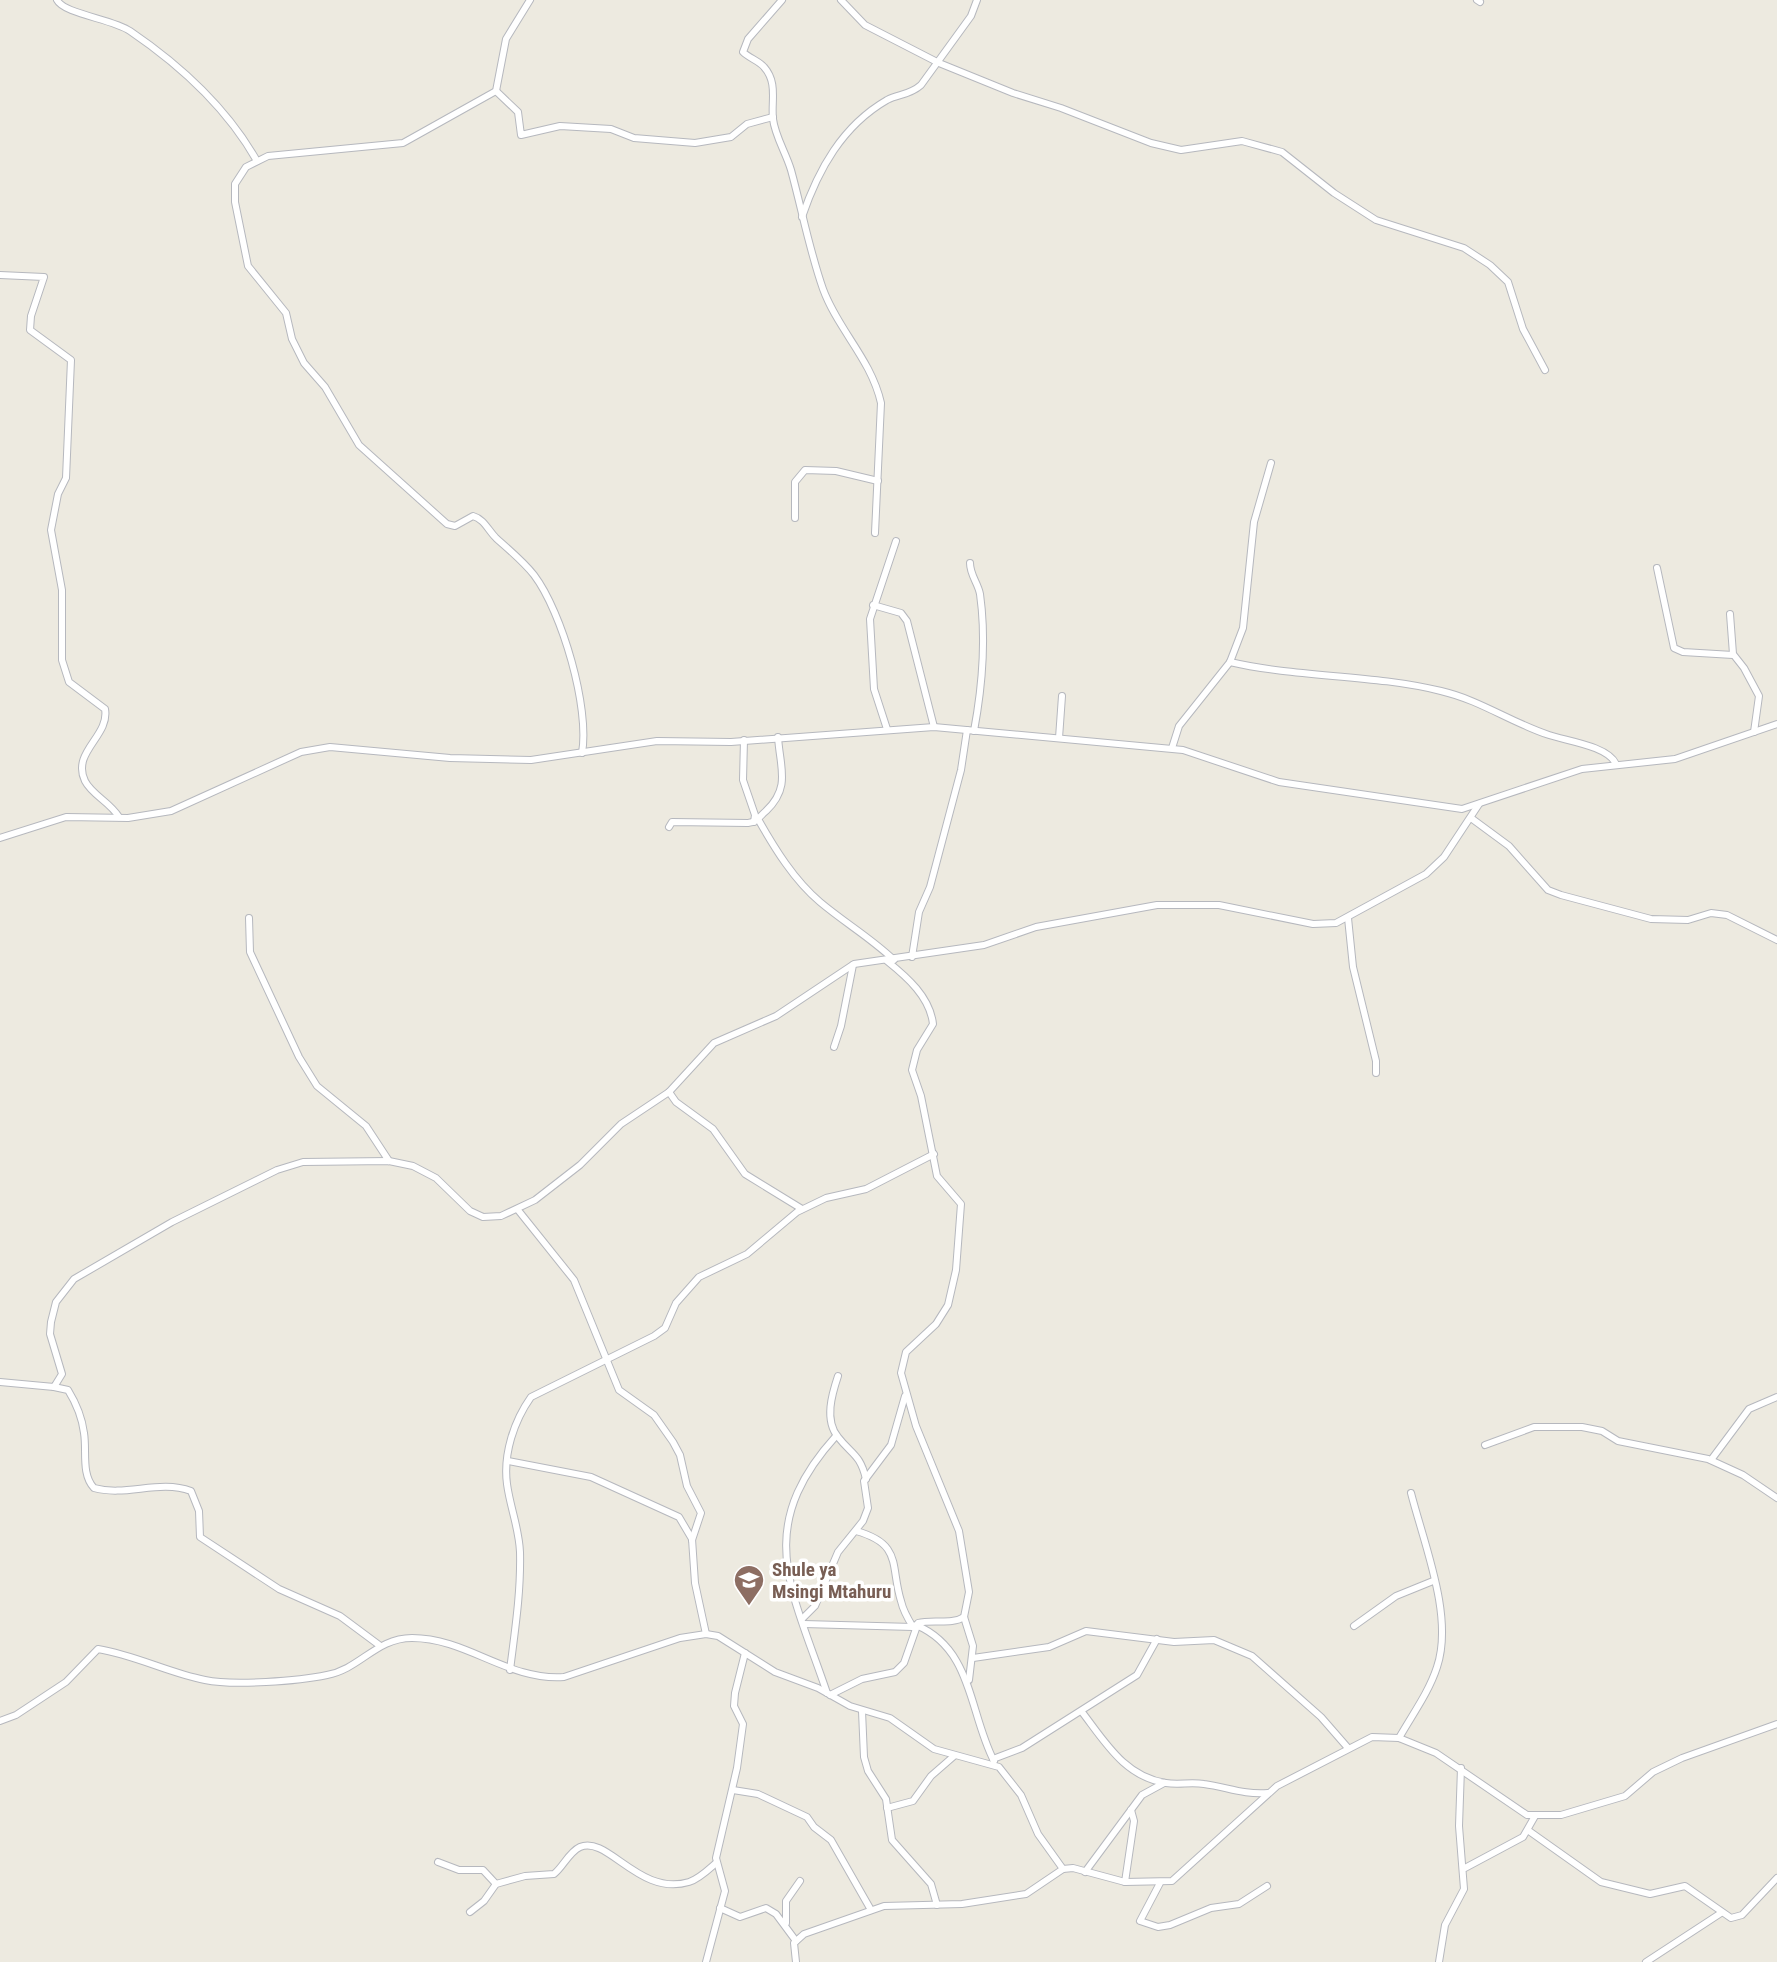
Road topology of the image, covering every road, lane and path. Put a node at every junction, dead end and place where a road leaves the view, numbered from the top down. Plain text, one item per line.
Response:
1 (57, 0) edge
2 (530, 0) edge
3 (782, 0) edge
4 (841, 0) edge
5 (977, 0) edge
6 (939, 63) junction
7 (496, 91) junction
8 (773, 117) junction
9 (257, 161) junction
10 (801, 218) junction
11 (0, 275) edge
12 (1545, 370) dead end
13 (1271, 463) dead end
14 (878, 481) junction
15 (795, 518) dead end
16 (875, 533) dead end
17 (896, 541) dead end
18 (970, 563) dead end
19 (1657, 568) dead end
20 (873, 604) junction
21 (1730, 614) dead end
22 (1733, 655) junction
23 (1230, 662) junction
24 (1062, 696) dead end
25 (1777, 724) edge
26 (934, 727) junction
27 (887, 729) junction
28 (971, 731) junction
29 (1755, 732) junction
30 (778, 737) junction
31 (1059, 738) junction
32 (744, 740) junction
33 (1172, 748) junction
34 (582, 753) junction
35 (1616, 764) junction
36 (1479, 804) junction
37 (119, 817) junction
38 (1471, 818) junction
39 (756, 821) junction
40 (668, 827) dead end
41 (0, 838) edge
42 (249, 918) dead end
43 (1348, 918) junction
44 (1777, 940) edge
45 (912, 957) junction
46 (886, 960) junction
47 (894, 960) junction
48 (853, 965) junction
49 (834, 1047) dead end
50 (1376, 1073) dead end
51 (669, 1092) junction
52 (934, 1154) junction
53 (389, 1161) junction
54 (803, 1209) junction
55 (518, 1210) junction
56 (608, 1357) junction
57 (838, 1376) dead end
58 (0, 1382) edge
59 (54, 1387) junction
60 (906, 1395) junction
61 (1777, 1397) edge
62 (836, 1436) junction
63 (1485, 1445) dead end
64 (1711, 1460) junction
65 (508, 1461) junction
66 (866, 1479) junction
67 (1411, 1493) dead end
68 (1777, 1498) edge
69 (856, 1531) junction
70 (692, 1540) junction
71 (1433, 1581) junction
72 (964, 1616) junction
73 (803, 1621) junction
74 (914, 1626) junction
75 (1354, 1626) dead end
76 (706, 1634) junction
77 (1157, 1639) junction
78 (379, 1645) junction
79 (745, 1653) junction
80 (973, 1658) junction
81 (510, 1670) junction
82 (969, 1680) junction
83 (828, 1694) junction
84 (862, 1711) junction
85 (1082, 1712) junction
86 (0, 1721) edge
87 (1777, 1724) edge
88 (1399, 1738) junction
89 (1348, 1748) junction
90 (954, 1756) junction
91 (995, 1763) junction
92 (1461, 1768) junction
93 (1164, 1783) junction
94 (733, 1790) junction
95 (1269, 1792) junction
96 (887, 1808) junction
97 (1131, 1810) junction
98 (1535, 1816) junction
99 (1529, 1831) junction
100 (438, 1862) dead end
101 (716, 1863) junction
102 (1465, 1868) junction
103 (1063, 1869) junction
104 (1085, 1872) junction
105 (1777, 1878) edge
106 (800, 1881) dead end
107 (1125, 1882) junction
108 (1160, 1883) junction
109 (496, 1884) junction
110 (1267, 1886) dead end
111 (937, 1905) junction
112 (720, 1908) junction
113 (871, 1910) junction
114 (470, 1912) dead end
115 (1721, 1913) junction
116 (786, 1925) junction
117 (796, 1941) junction
118 (706, 1962) edge
119 (796, 1962) edge
120 (1438, 1962) edge
121 (1646, 1962) edge

1 - 9 street
2 - 7 street
3 - 8 street
4 - 6 street
5 - 6 street
6 - 10 street
6 - 12 street
7 - 8 street
7 - 9 street
8 - 10 street
9 - 34 street
10 - 14 street
11 - 37 street
13 - 23 street
14 - 15 street
14 - 16 street
17 - 20 street
18 - 28 street
19 - 22 street
20 - 26 street
20 - 27 street
21 - 22 street
22 - 29 street
23 - 33 street
23 - 35 street
24 - 31 street
25 - 29 street
26 - 27 street
26 - 28 street
27 - 30 street
28 - 31 street
28 - 45 street
29 - 35 street
30 - 32 street
30 - 39 street
31 - 33 street
32 - 34 street
32 - 39 street
33 - 36 street
34 - 37 street
35 - 36 street
36 - 38 street
37 - 41 street
38 - 43 street
38 - 44 street
39 - 40 street
39 - 47 street
42 - 53 street
43 - 45 street
43 - 50 street
45 - 47 street
46 - 47 street
46 - 48 street
46 - 52 street
48 - 49 street
48 - 51 street
51 - 54 street
51 - 55 street
52 - 54 street
52 - 60 street
53 - 55 street
53 - 59 street
54 - 56 street
55 - 56 street
56 - 65 street
56 - 70 street
57 - 62 street
58 - 59 street
59 - 78 street
60 - 66 street
60 - 72 street
61 - 64 street
62 - 66 street
62 - 73 street
63 - 64 street
64 - 68 street
65 - 70 street
65 - 81 street
66 - 69 street
67 - 71 street
69 - 73 street
69 - 74 street
70 - 76 street
71 - 75 street
71 - 88 street
72 - 74 street
72 - 80 street
73 - 74 street
73 - 83 street
74 - 82 street
74 - 83 street
76 - 79 street
76 - 81 street
77 - 80 street
77 - 85 street
77 - 89 street
78 - 81 street
78 - 86 street
79 - 83 street
79 - 94 street
80 - 82 street
82 - 91 street
83 - 84 street
84 - 90 street
84 - 96 street
85 - 91 street
85 - 93 street
87 - 98 street
88 - 89 street
88 - 92 street
89 - 95 street
90 - 91 street
90 - 96 street
91 - 103 street
92 - 98 street
92 - 102 street
93 - 95 street
93 - 97 street
94 - 101 street
94 - 113 street
95 - 108 street
96 - 111 street
97 - 104 street
97 - 107 street
98 - 99 street
99 - 102 street
99 - 115 street
100 - 109 street
101 - 109 street
101 - 112 street
102 - 120 street
103 - 104 street
103 - 111 street
104 - 107 street
105 - 115 street
106 - 116 street
107 - 108 street
108 - 110 street
109 - 114 street
111 - 113 street
112 - 116 street
112 - 118 street
113 - 117 street
115 - 121 street
116 - 117 street
117 - 119 street

